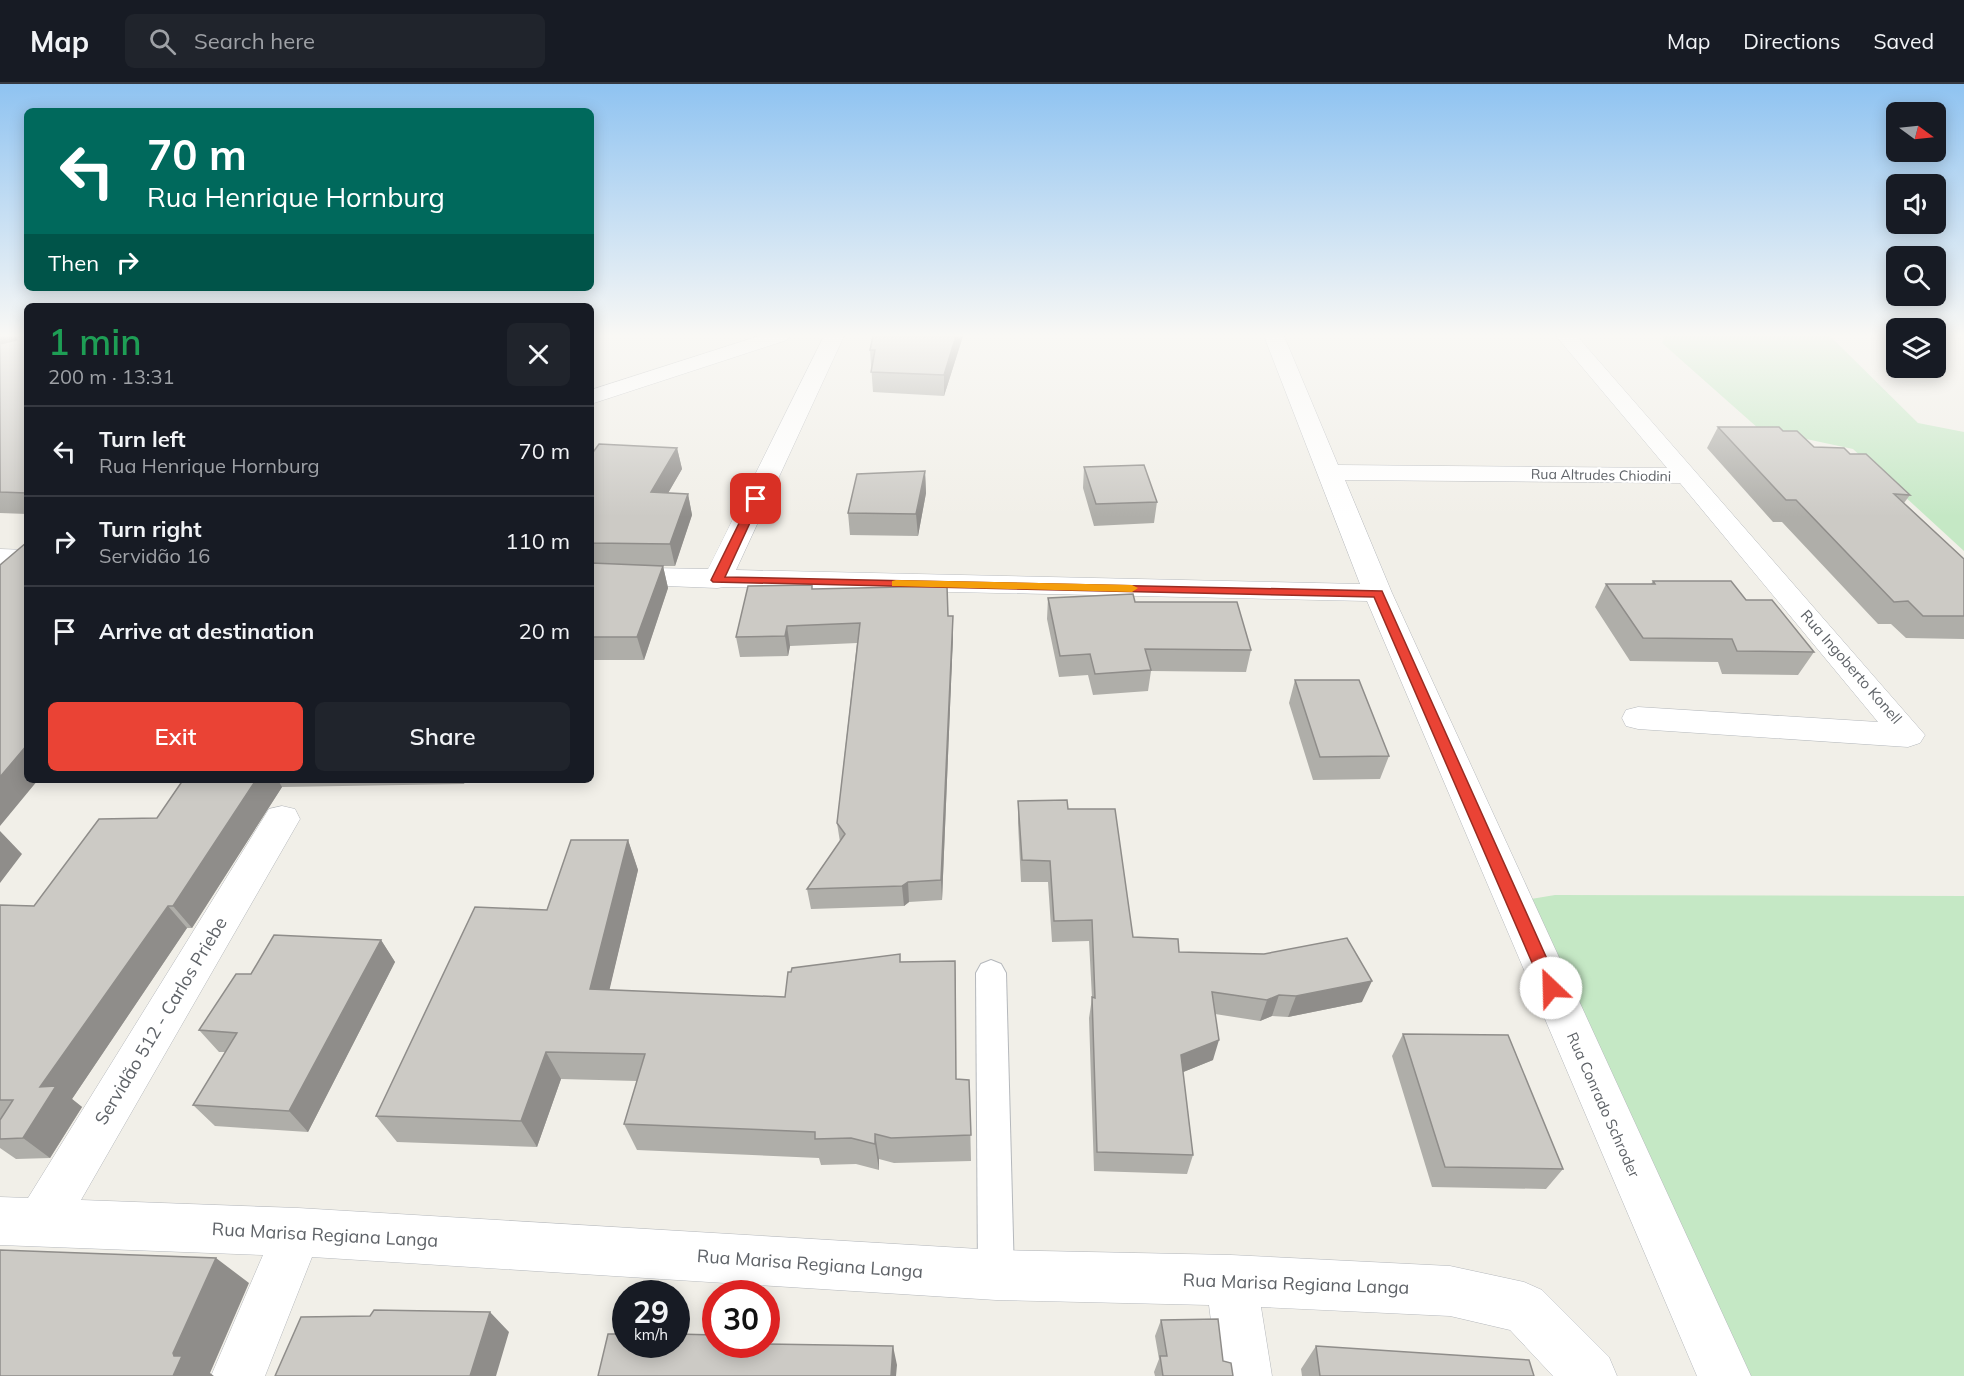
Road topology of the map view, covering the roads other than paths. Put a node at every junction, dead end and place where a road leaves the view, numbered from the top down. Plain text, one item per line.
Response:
1 (805, 396) edge
2 (1298, 396) edge
3 (1618, 396) edge
4 (1329, 472) junction
5 (1687, 476) junction
6 (0, 557) edge
7 (24, 558) edge
8 (594, 575) edge
9 (717, 580) junction
10 (1378, 594) junction
11 (1638, 718) dead end
12 (282, 819) dead end
13 (991, 973) dead end
14 (20, 1222) edge
15 (298, 1232) junction
16 (996, 1275) junction
17 (1231, 1280) junction
18 (238, 1376) edge
19 (1245, 1376) edge
20 (1590, 1376) edge
21 (1724, 1376) edge

1 - 9 street
2 - 4 street, Rua Conrado Schroder
3 - 5 street, Rua Altrudes Chiodini
4 - 5 street, Rua Altrudes Chiodini
4 - 10 street, Rua Conrado Schroder
5 - 11 street, Rua Ingoberto Konell
6 - 7 street
8 - 9 street
9 - 10 street
10 - 21 street, Rua Conrado Schroder
12 - 14 street, Servidão 512 - Carlos Priebe
13 - 16 lane
14 - 15 street, Rua Marisa Regiana Langa
15 - 16 street, Rua Marisa Regiana Langa
15 - 18 street
16 - 17 street, Rua Marisa Regiana Langa
17 - 19 street
17 - 20 street, Rua Marisa Regiana Langa

